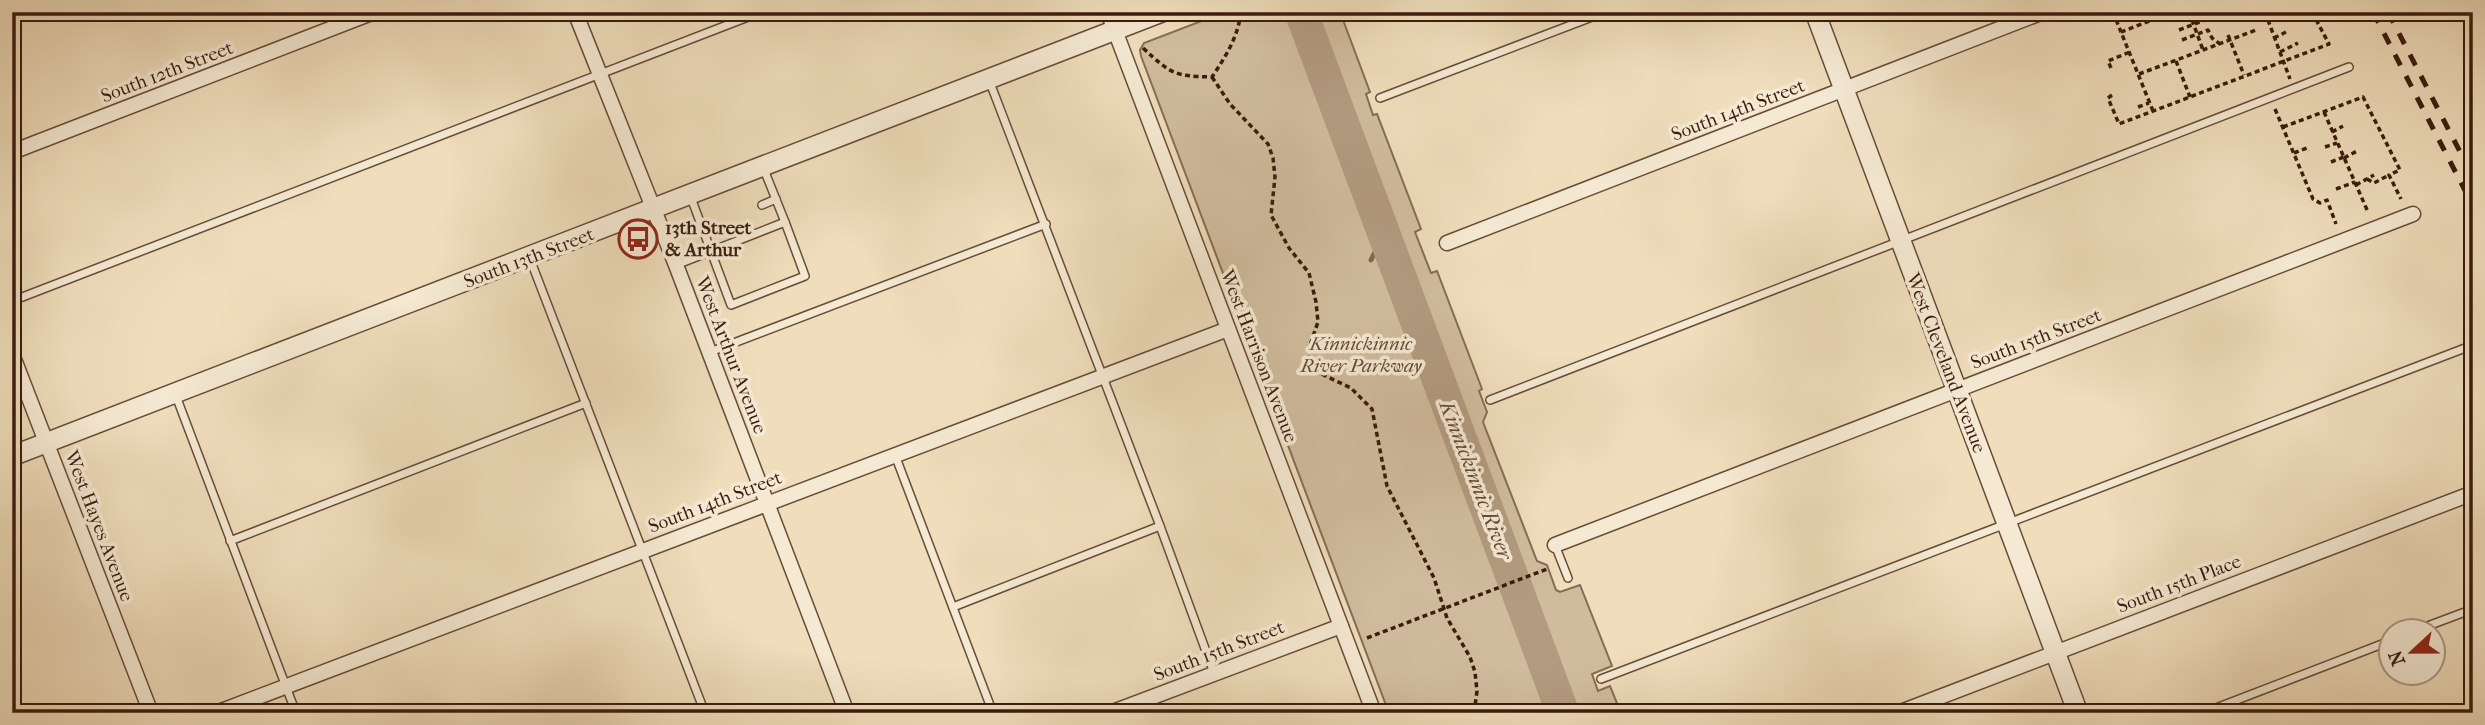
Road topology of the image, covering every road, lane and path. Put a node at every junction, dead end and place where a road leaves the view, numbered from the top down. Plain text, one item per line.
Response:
1 (374, 12) edge
2 (575, 12) edge
3 (761, 12) edge
4 (1162, 12) edge
5 (1241, 12) edge
6 (1605, 12) edge
7 (1815, 12) edge
8 (2043, 12) edge
9 (2113, 12) edge
10 (2173, 12) edge
11 (2189, 12) edge
12 (2265, 12) edge
13 (2312, 12) edge
14 (2467, 12) edge
15 (2455, 17) dead end
16 (2159, 18) junction
17 (2208, 19) dead end
18 (1112, 21) edge
19 (2143, 24) junction
20 (2161, 24) dead end
21 (2193, 25) junction
22 (2145, 30) dead end
23 (2179, 30) dead end
24 (2256, 30) dead end
25 (2121, 32) junction
26 (2286, 32) dead end
27 (2197, 34) junction
28 (2229, 37) junction
29 (2274, 38) junction
30 (2182, 40) dead end
31 (2298, 43) dead end
32 (2220, 44) junction
33 (1143, 48) dead end
34 (2203, 50) junction
35 (2130, 52) junction
36 (2280, 52) junction
37 (2176, 61) junction
38 (2283, 61) junction
39 (2349, 67) dead end
40 (2110, 68) dead end
41 (600, 74) junction
42 (2139, 74) junction
43 (1212, 76) junction
44 (2244, 76) junction
45 (989, 80) junction
46 (2294, 88) junction
47 (1844, 90) junction
48 (2112, 95) dead end
49 (2190, 97) junction
50 (2270, 97) junction
51 (1380, 98) dead end
52 (2150, 103) junction
53 (2138, 107) dead end
54 (2153, 111) junction
55 (2324, 112) junction
56 (2343, 125) dead end
57 (2283, 127) junction
58 (2332, 132) junction
59 (2337, 143) junction
60 (2325, 148) dead end
61 (2308, 151) dead end
62 (2357, 151) dead end
63 (12, 152) edge
64 (2294, 153) junction
65 (2344, 157) junction
66 (2330, 162) dead end
67 (763, 167) junction
68 (2374, 175) dead end
69 (2389, 176) junction
70 (2367, 179) junction
71 (2356, 183) junction
72 (2336, 189) dead end
73 (690, 195) junction
74 (776, 199) junction
75 (2401, 199) dead end
76 (762, 205) dead end
77 (654, 209) junction
78 (2368, 212) dead end
79 (2413, 214) dead end
80 (785, 222) junction
81 (1046, 224) junction
82 (2336, 224) dead end
83 (1901, 242) junction
84 (1447, 243) dead end
85 (711, 251) junction
86 (529, 258) junction
87 (676, 265) junction
88 (12, 301) edge
89 (1228, 329) junction
90 (2473, 345) edge
91 (710, 352) junction
92 (12, 354) edge
93 (1102, 376) junction
94 (1957, 390) junction
95 (175, 394) junction
96 (1490, 400) dead end
97 (586, 404) junction
98 (47, 443) junction
99 (894, 455) junction
100 (12, 456) edge
101 (2473, 493) edge
102 (767, 503) junction
103 (2007, 523) junction
104 (1160, 526) junction
105 (230, 541) junction
106 (1555, 545) joint
107 (643, 551) junction
108 (1548, 569) dead end
109 (1567, 578) dead end
110 (953, 607) junction
111 (1444, 608) junction
112 (2473, 609) edge
113 (2446, 620) edge
114 (1341, 626) junction
115 (1367, 638) dead end
116 (2376, 646) edge
117 (2055, 652) junction
118 (1213, 673) junction
119 (1601, 679) dead end
120 (285, 686) junction
121 (704, 711) edge
122 (151, 713) edge
123 (216, 713) edge
124 (296, 713) edge
125 (692, 713) edge
126 (847, 713) edge
127 (993, 713) edge
128 (1110, 713) edge
129 (1374, 713) edge
130 (1474, 713) edge
131 (1898, 713) edge
132 (2078, 713) edge
133 (2203, 713) edge

1 - 63 street, South 12th Street
2 - 41 street, West Arthur Avenue
3 - 41 lane
4 - 18 street, South 13th Street
5 - 43 path
6 - 51 lane
7 - 47 street, West Cleveland Avenue
8 - 47 street, South 14th Street
9 - 25 path
10 - 16 path
11 - 21 path
12 - 29 path
13 - 38 path
14 - 15 lane
16 - 19 path
16 - 20 path
17 - 21 path
18 - 45 street, South 13th Street
18 - 89 street, West Harrison Avenue
19 - 22 path
19 - 25 path
21 - 23 path
21 - 27 path
24 - 28 path
25 - 35 path
26 - 29 path
27 - 30 path
27 - 32 path
27 - 34 path
28 - 32 path
28 - 44 path
29 - 36 path
31 - 36 path
32 - 34 path
33 - 43 path
34 - 37 path
35 - 40 path
35 - 42 path
36 - 38 path
37 - 42 path
37 - 49 path
38 - 44 path
38 - 46 path
39 - 46 lane
41 - 77 street, West Arthur Avenue
41 - 88 lane
42 - 52 path
43 - 111 path
44 - 49 path
45 - 67 street, South 13th Street
45 - 81 lane
46 - 50 lane
47 - 83 street, West Cleveland Avenue
47 - 84 street, South 14th Street
48 - 54 path
49 - 54 path
50 - 57 path
50 - 83 lane
52 - 53 path
52 - 54 path
55 - 57 path
55 - 58 path
55 - 69 path
56 - 58 path
57 - 64 path
58 - 59 path
59 - 60 path
59 - 65 path
61 - 64 path
62 - 65 path
64 - 82 path
65 - 66 path
65 - 71 path
67 - 73 street, South 13th Street
67 - 74 lane
68 - 70 path
69 - 70 path
69 - 75 path
70 - 71 path
71 - 72 path
71 - 78 path
73 - 77 street, South 13th Street
73 - 85 lane
74 - 76 lane
74 - 80 lane
77 - 86 street, South 13th Street
77 - 87 street, West Arthur Avenue
79 - 94 street, South 15th Street
80 - 85 lane
80 - 85 lane
81 - 91 lane
81 - 93 lane
83 - 94 street, West Cleveland Avenue
83 - 96 lane
85 - 87 lane
86 - 95 street, South 13th Street
86 - 97 lane
87 - 91 street, West Arthur Avenue
89 - 93 street, South 14th Street
89 - 114 street, West Harrison Avenue
90 - 103 lane
91 - 102 street, West Arthur Avenue
92 - 98 street, West Hayes Avenue
93 - 99 street, South 14th Street
93 - 104 lane
94 - 103 street, West Cleveland Avenue
94 - 106 street, South 15th Street
95 - 98 street, South 13th Street
95 - 105 lane
97 - 105 lane
97 - 107 lane
98 - 100 street, South 13th Street
98 - 122 street, West Hayes Avenue
99 - 102 street, South 14th Street
99 - 110 lane
101 - 117 street, South 15th Place
102 - 107 street, South 14th Street
102 - 126 street, West Arthur Avenue
103 - 117 street, West Cleveland Avenue
103 - 119 lane
104 - 110 lane
104 - 118 lane
105 - 120 lane
106 - 109 lane
107 - 120 street, South 14th Street
107 - 121 lane
108 - 111 path
110 - 127 lane
111 - 115 path
111 - 130 path
112 - 113 lane
114 - 118 street, South 15th Street
114 - 129 street, West Harrison Avenue
116 - 133 lane
117 - 131 street, South 15th Place
117 - 132 street, West Cleveland Avenue
118 - 128 street, South 15th Street
120 - 123 street, South 14th Street
120 - 124 lane
121 - 125 lane

